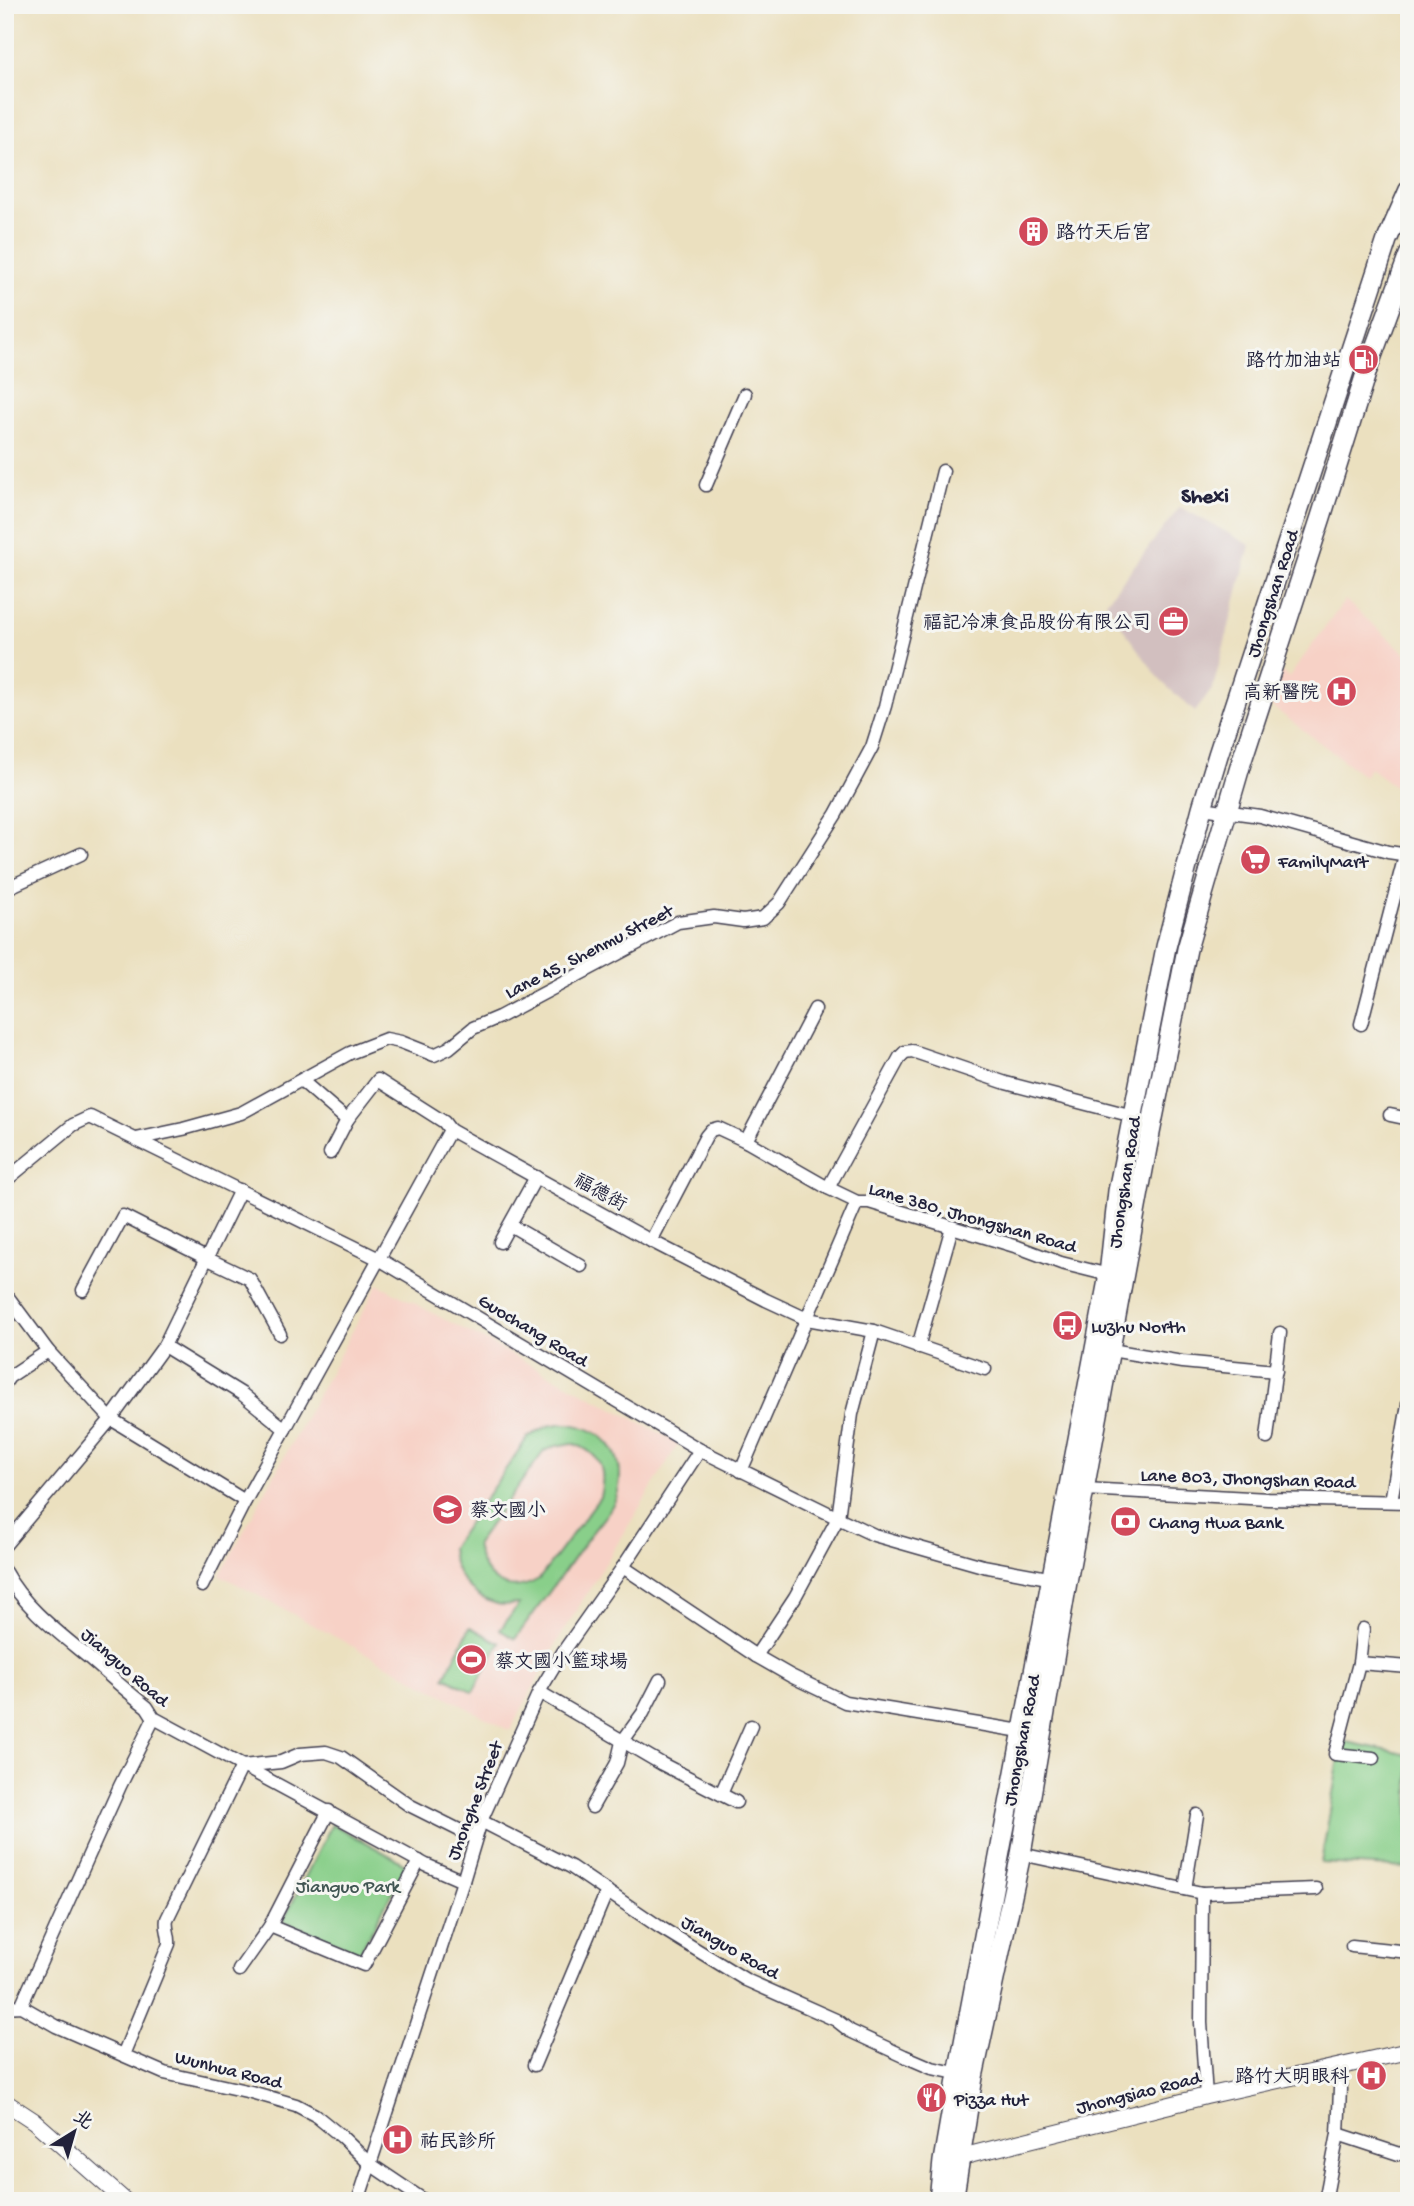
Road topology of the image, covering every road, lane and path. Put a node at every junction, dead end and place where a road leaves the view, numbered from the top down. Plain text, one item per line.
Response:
1 (1409, 190) edge
2 (1409, 254) edge
3 (745, 394) dead end
4 (943, 471) dead end
5 (706, 485) dead end
6 (1202, 808) junction
7 (1227, 812) junction
8 (1409, 840) edge
9 (81, 854) dead end
10 (1407, 854) edge
11 (5, 889) edge
12 (815, 1009) dead end
13 (1361, 1024) dead end
14 (302, 1081) junction
15 (1390, 1115) dead end
16 (1133, 1116) junction
17 (1409, 1119) edge
18 (347, 1120) junction
19 (450, 1130) junction
20 (136, 1139) junction
21 (746, 1141) junction
22 (330, 1153) dead end
23 (536, 1177) junction
24 (5, 1181) edge
25 (828, 1188) junction
26 (240, 1190) junction
27 (857, 1202) junction
28 (510, 1225) junction
29 (952, 1227) junction
30 (651, 1241) junction
31 (500, 1242) dead end
32 (206, 1258) junction
33 (379, 1259) junction
34 (581, 1266) dead end
35 (1109, 1275) junction
36 (83, 1290) dead end
37 (5, 1293) edge
38 (807, 1319) junction
39 (874, 1331) junction
40 (1280, 1333) dead end
41 (280, 1334) dead end
42 (164, 1346) junction
43 (918, 1347) junction
44 (1111, 1350) junction
45 (48, 1351) junction
46 (985, 1369) dead end
47 (1276, 1371) junction
48 (5, 1382) edge
49 (1409, 1399) edge
50 (111, 1419) junction
51 (285, 1429) junction
52 (1267, 1438) dead end
53 (700, 1450) junction
54 (741, 1471) junction
55 (1085, 1489) junction
56 (245, 1501) junction
57 (1391, 1501) junction
58 (1409, 1502) edge
59 (838, 1518) junction
60 (5, 1545) edge
61 (623, 1567) junction
62 (5, 1572) edge
63 (1059, 1580) junction
64 (202, 1586) dead end
65 (1363, 1629) dead end
66 (756, 1657) junction
67 (1359, 1663) junction
68 (1409, 1667) edge
69 (660, 1680) dead end
70 (539, 1692) junction
71 (154, 1718) junction
72 (751, 1726) dead end
73 (1021, 1731) junction
74 (622, 1742) junction
75 (1373, 1758) dead end
76 (243, 1766) junction
77 (720, 1794) junction
78 (736, 1802) dead end
79 (592, 1807) dead end
80 (329, 1811) junction
81 (1197, 1815) dead end
82 (481, 1821) junction
83 (475, 1838) junction
84 (1021, 1854) junction
85 (419, 1861) junction
86 (463, 1881) junction
87 (1185, 1889) junction
88 (1316, 1889) dead end
89 (607, 1891) junction
90 (1202, 1893) junction
91 (270, 1926) junction
92 (1352, 1946) dead end
93 (1409, 1952) edge
94 (239, 1970) dead end
95 (20, 2006) junction
96 (5, 2007) edge
97 (1409, 2051) edge
98 (123, 2055) junction
99 (534, 2065) dead end
100 (1340, 2066) junction
101 (966, 2075) junction
102 (1206, 2096) junction
103 (5, 2102) edge
104 (1338, 2134) junction
105 (1409, 2151) edge
106 (952, 2159) junction
107 (370, 2164) junction
108 (125, 2201) edge
109 (358, 2201) edge
110 (425, 2201) edge
111 (939, 2201) edge
112 (953, 2201) edge
113 (1325, 2201) edge

1 - 6 main road, Jhongshan Road
2 - 7 main road, Jhongshan Road
3 - 5 street
4 - 14 street, Lane 45, Shenmu Street
6 - 7 street
6 - 16 main road, Jhongshan Road
7 - 10 street
7 - 44 main road, Jhongshan Road
8 - 10 street
9 - 11 street
10 - 13 street
12 - 21 street
14 - 18 street
14 - 20 street, Lane 45, Shenmu Street
15 - 17 street
16 - 25 street
16 - 35 main road, Jhongshan Road
18 - 19 street, 福德街
18 - 22 street
19 - 23 street, 福德街
19 - 33 street
20 - 24 street, Guochang Road
20 - 26 street, Guochang Road
21 - 25 street, Lane 380, Jhongshan Road
21 - 30 street, Lane 380, Jhongshan Road
23 - 28 street
23 - 30 street, 福德街
25 - 27 street, Lane 380, Jhongshan Road
26 - 32 street
26 - 33 street, Guochang Road
27 - 29 street, Lane 380, Jhongshan Road
27 - 38 street
28 - 31 street
28 - 34 street
29 - 35 street, Lane 380, Jhongshan Road
29 - 43 street
30 - 38 street, 福德街
32 - 36 street
32 - 41 street
32 - 42 street
33 - 51 street
33 - 53 street, Guochang Road
35 - 63 main road, Jhongshan Road
37 - 45 street
38 - 39 street, 福德街
38 - 54 street
39 - 43 street, 福德街
39 - 59 street
40 - 47 street
42 - 50 street
42 - 51 street
43 - 46 street, 福德街
44 - 47 street
44 - 55 main road, Jhongshan Road
45 - 48 street
45 - 50 street
47 - 52 street
49 - 57 street
50 - 56 street
50 - 60 street
51 - 56 street
53 - 54 street, Guochang Road
53 - 61 street, Jhonghe Street
54 - 59 street, Guochang Road
55 - 57 street, Lane 803, Jhongshan Road
55 - 63 main road, Jhongshan Road
56 - 64 street
57 - 58 street, Lane 803, Jhongshan Road
59 - 63 street, Guochang Road
59 - 66 street
61 - 66 street
61 - 70 street, Jhonghe Street
62 - 71 street, Jianguo Road
63 - 73 main road, Jhongshan Road
63 - 84 main road, Jhongshan Road
65 - 67 street
66 - 73 street
67 - 68 street
67 - 75 street
69 - 74 street
70 - 74 street
70 - 82 street, Jhonghe Street
71 - 76 street, Jianguo Road
71 - 95 street
72 - 77 street
73 - 101 main road, Jhongshan Road
74 - 77 street
74 - 79 street
76 - 80 street, Jianguo Road
76 - 83 street
76 - 98 street
77 - 78 street
80 - 85 street, Jianguo Road
80 - 91 street
81 - 87 street
82 - 83 street, Jhonghe Street
82 - 89 street, Jianguo Road
83 - 86 street, Jhonghe Street
84 - 87 street
84 - 101 main road, Jhongshan Road
85 - 86 street, Jianguo Road
85 - 91 street
86 - 107 street, Jhonghe Street
87 - 90 street
88 - 90 street
89 - 99 street
89 - 101 street, Jianguo Road
90 - 102 street
91 - 94 street
92 - 93 street
95 - 96 street
95 - 98 street, Wunhua Road
97 - 100 street, Jhongsiao Road
98 - 107 street, Wunhua Road
100 - 102 street, Jhongsiao Road
100 - 104 street
101 - 106 main road, Jhongshan Road
102 - 106 street, Jhongsiao Road
103 - 108 street
104 - 105 street
104 - 113 street
106 - 111 main road, Jhongshan Road
106 - 112 main road, Jhongshan Road
107 - 109 street, Jhonghe Street
107 - 110 street, Wunhua Road

